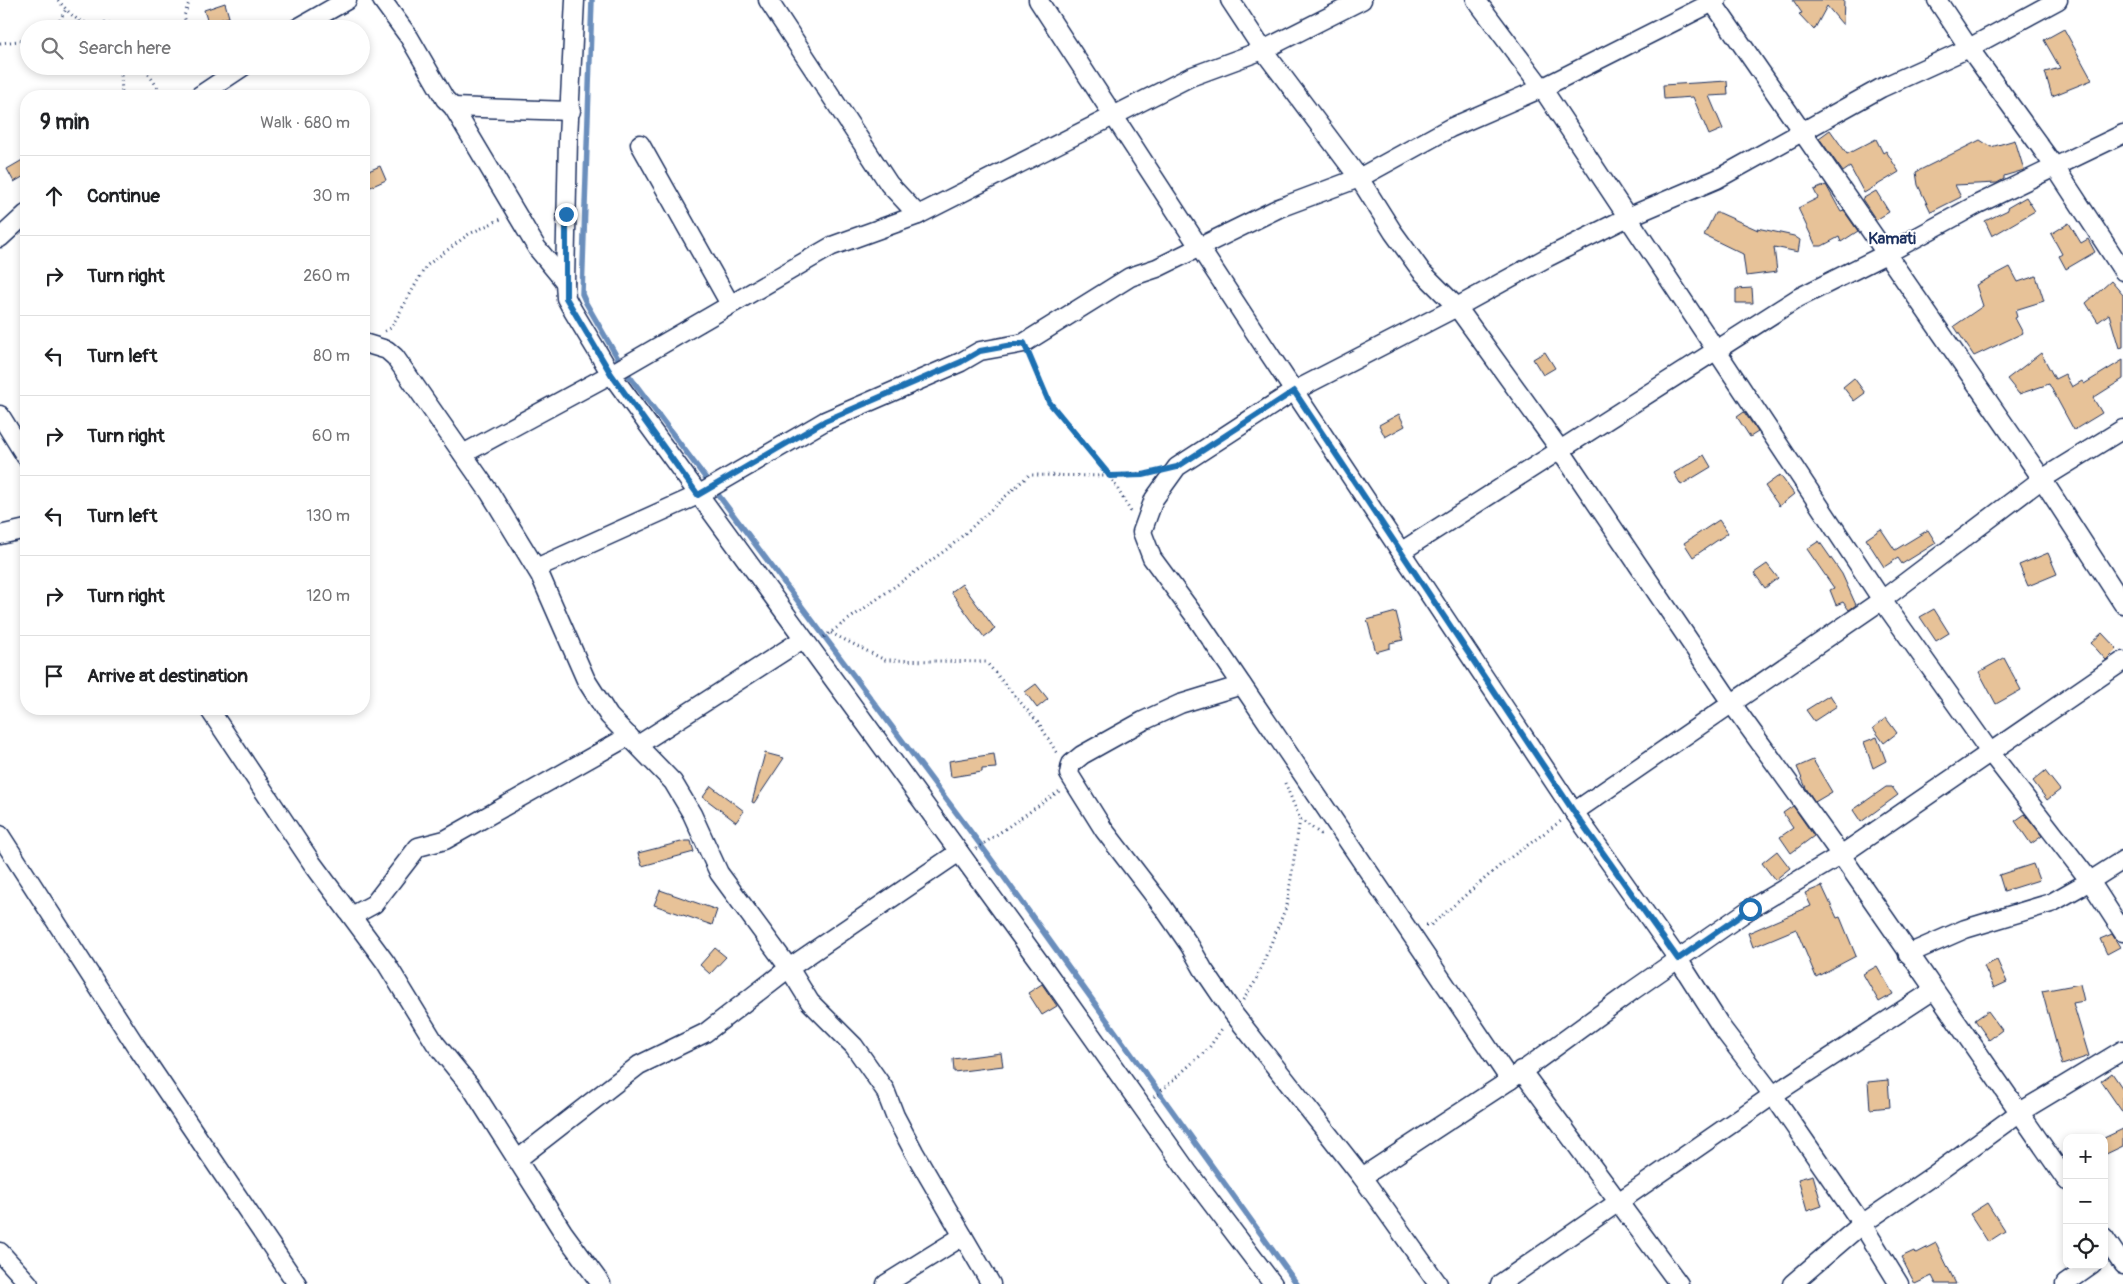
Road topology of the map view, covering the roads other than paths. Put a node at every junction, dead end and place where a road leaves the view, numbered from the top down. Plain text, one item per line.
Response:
1 (347, 0) edge
2 (382, 0) edge
3 (575, 0) edge
4 (768, 0) edge
5 (1038, 0) edge
6 (1230, 0) edge
7 (1362, 0) edge
8 (1476, 0) edge
9 (1937, 0) edge
10 (2058, 0) edge
11 (1714, 1) edge
12 (312, 20) edge
13 (1969, 48) junction
14 (1264, 50) junction
15 (230, 75) edge
16 (1542, 88) junction
17 (208, 90) edge
18 (453, 107) junction
19 (571, 111) junction
20 (1114, 116) junction
21 (1802, 132) junction
22 (2123, 134) edge
23 (640, 144) dead end
24 (2055, 167) junction
25 (1359, 178) junction
26 (918, 215) junction
27 (1628, 217) junction
28 (20, 220) edge
29 (0, 238) edge
30 (1199, 247) junction
31 (1886, 254) junction
32 (2123, 271) edge
33 (565, 282) junction
34 (730, 304) junction
35 (1457, 307) junction
36 (370, 345) edge
37 (1715, 350) junction
38 (611, 374) junction
39 (1294, 391) junction
40 (0, 415) edge
41 (2123, 429) edge
42 (20, 443) edge
43 (1560, 451) junction
44 (463, 454) junction
45 (2042, 479) junction
46 (698, 495) junction
47 (20, 530) edge
48 (0, 535) edge
49 (1402, 551) junction
50 (536, 568) junction
51 (1882, 600) junction
52 (2123, 604) edge
53 (803, 639) junction
54 (2123, 661) edge
55 (1242, 685) junction
56 (1732, 704) junction
57 (213, 715) edge
58 (633, 740) junction
59 (1990, 752) junction
60 (1574, 812) junction
61 (0, 835) edge
62 (959, 852) junction
63 (1841, 855) junction
64 (2123, 860) edge
65 (2090, 881) junction
66 (352, 916) junction
67 (2123, 932) edge
68 (1908, 954) junction
69 (1678, 959) junction
70 (789, 968) junction
71 (1934, 990) junction
72 (2123, 1050) edge
73 (1516, 1075) junction
74 (1773, 1095) junction
75 (2020, 1112) junction
76 (518, 1159) junction
77 (1362, 1177) junction
78 (2066, 1179) edge
79 (1619, 1202) junction
80 (1862, 1224) junction
81 (963, 1236) junction
82 (2111, 1247) edge
83 (0, 1252) edge
84 (2123, 1265) edge
85 (2086, 1269) edge
86 (29, 1284) edge
87 (297, 1284) edge
88 (601, 1284) edge
89 (886, 1284) edge
90 (991, 1284) edge
91 (1273, 1284) edge
92 (1438, 1284) edge
93 (1500, 1284) edge
94 (1679, 1284) edge
95 (1792, 1284) edge
96 (1899, 1284) edge
97 (2065, 1284) edge

1 - 12 street
2 - 18 street
3 - 19 street
4 - 26 street
5 - 20 street
6 - 14 street
7 - 14 street
8 - 16 street
9 - 13 street
10 - 13 street
11 - 16 street
11 - 21 street
13 - 21 street
13 - 24 street
14 - 20 street
14 - 25 street
15 - 17 street
16 - 25 street
16 - 27 street
18 - 19 street
18 - 33 street
19 - 33 street
20 - 26 street
20 - 30 street
21 - 27 street
21 - 31 street
22 - 24 street
23 - 34 street
24 - 31 street
24 - 32 street
25 - 30 street
25 - 35 street
26 - 34 street
27 - 35 street
27 - 37 street
28 - 29 street
30 - 39 street
30 - 46 street
31 - 37 street
31 - 45 street
33 - 38 street
34 - 38 street
35 - 39 street
35 - 43 street
36 - 44 street
37 - 43 street
37 - 51 street
38 - 44 street
38 - 46 street
39 - 49 street
39 - 55 street
40 - 42 street
41 - 45 street
43 - 49 street
43 - 56 street
44 - 50 street
45 - 51 street
45 - 52 street
46 - 50 street
46 - 53 street
47 - 48 street
49 - 60 street
50 - 58 street
51 - 56 street
51 - 59 street
53 - 58 street
53 - 62 street
54 - 59 street
55 - 73 street
55 - 77 street
56 - 60 street
56 - 63 street
57 - 66 street
58 - 66 street
58 - 70 street
59 - 63 street
59 - 65 street
60 - 69 street
61 - 87 street
62 - 70 street
62 - 91 street
63 - 68 street
63 - 69 street
64 - 65 street
65 - 67 street
65 - 68 street
66 - 76 street
68 - 71 street
69 - 73 street
69 - 74 street
70 - 76 street
70 - 81 street
71 - 74 street
71 - 75 street
72 - 75 street
73 - 77 street
73 - 79 street
74 - 79 street
74 - 80 street
75 - 78 street
75 - 80 street
76 - 88 street
77 - 92 street
79 - 93 street
79 - 94 street
80 - 95 street
80 - 96 street
81 - 89 street
81 - 90 street
82 - 84 street
83 - 86 street
85 - 97 street

